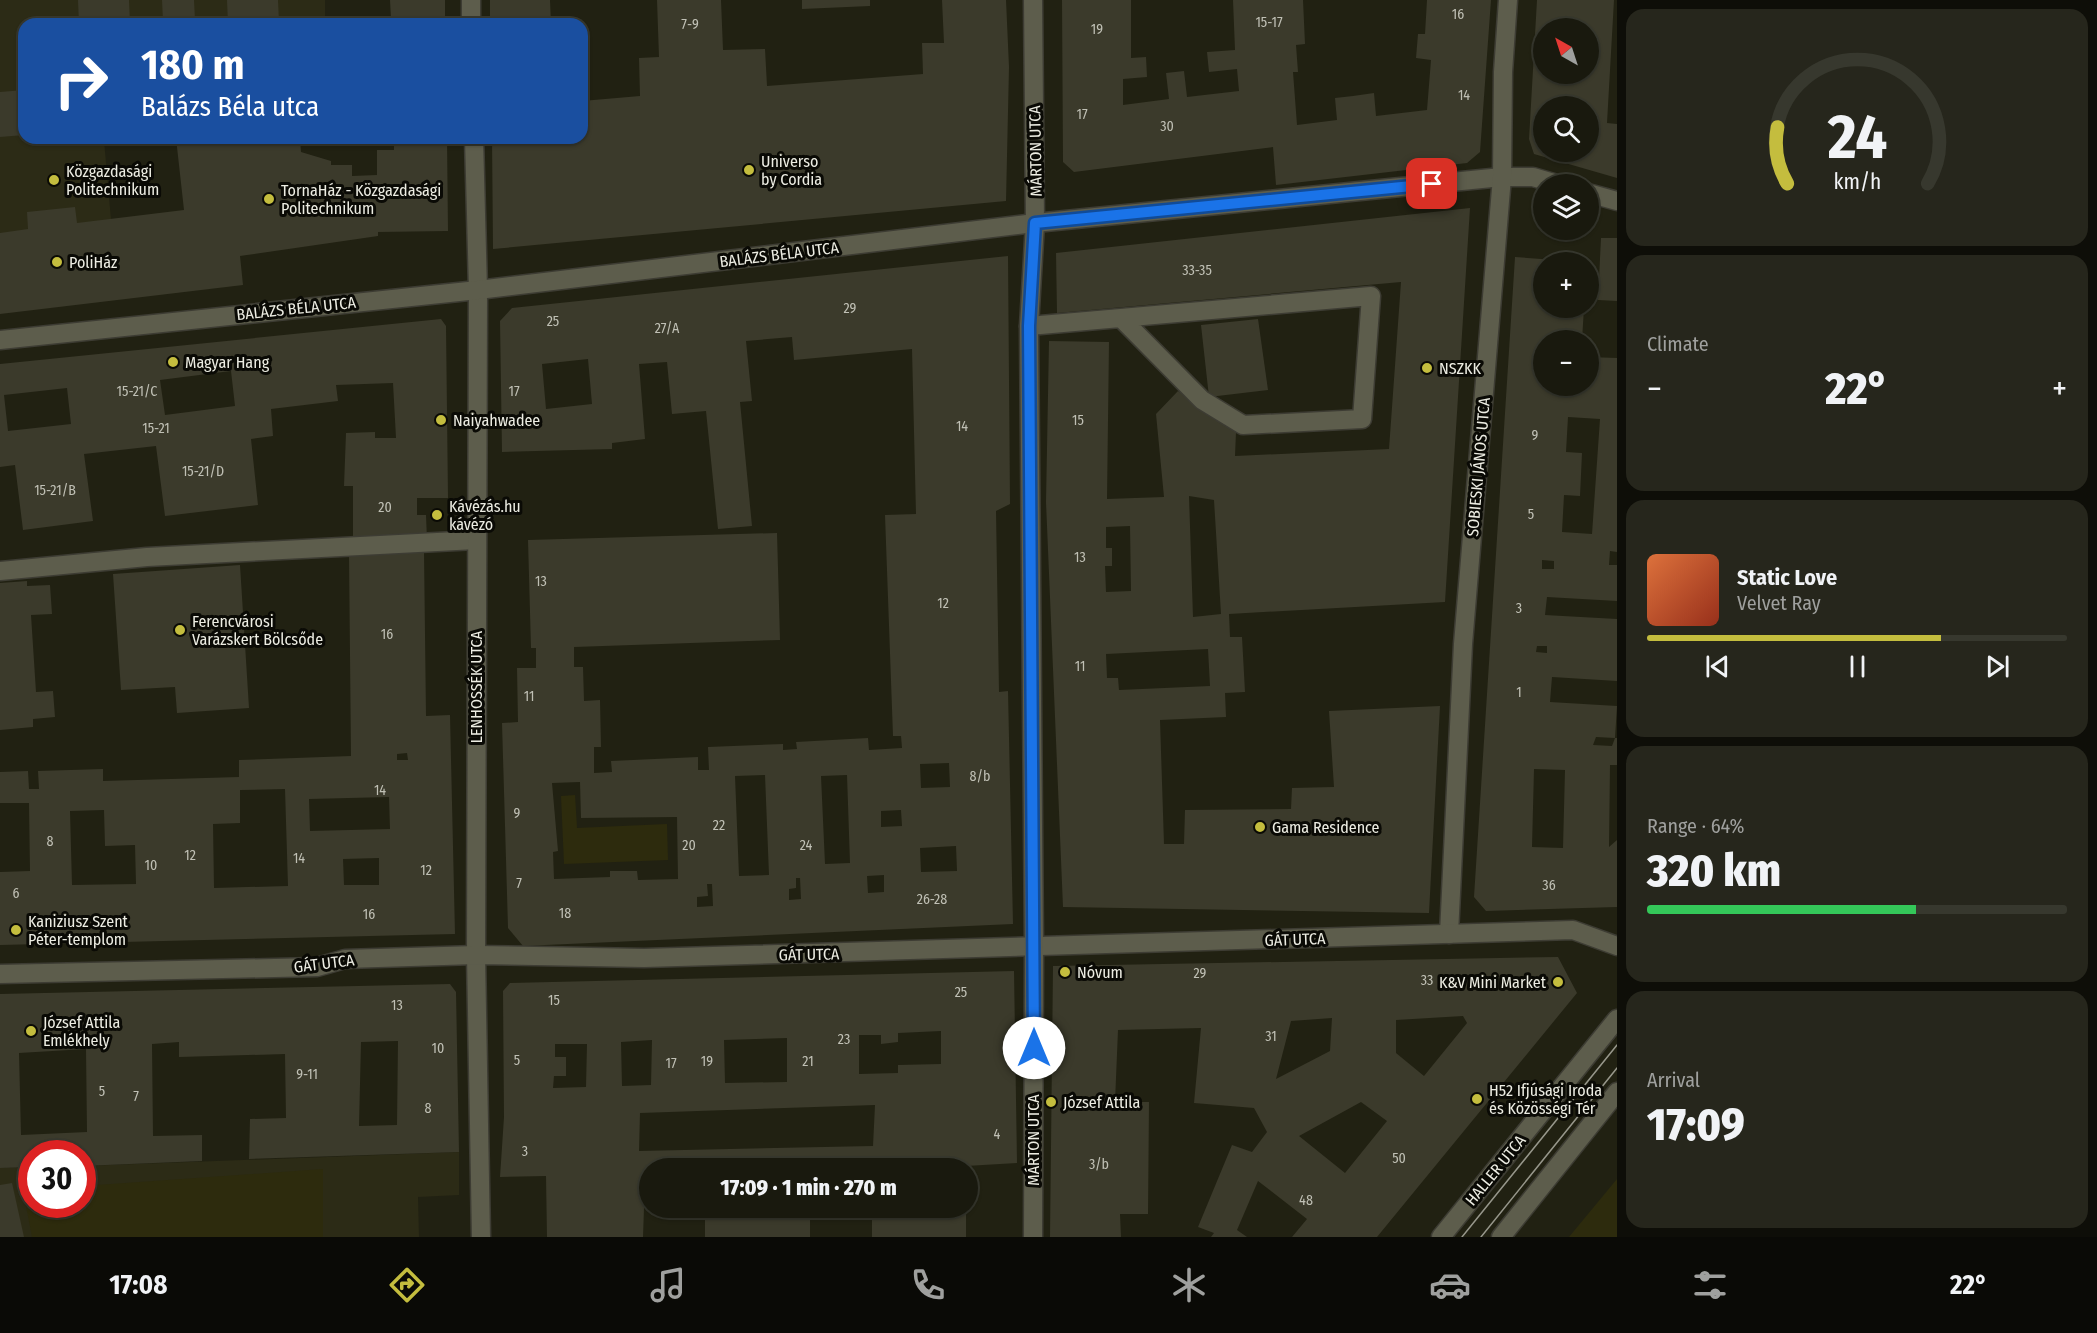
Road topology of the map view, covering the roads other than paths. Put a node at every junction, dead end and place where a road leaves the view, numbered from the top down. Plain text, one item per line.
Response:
1 (471, 0) edge
2 (1033, 0) edge
3 (1508, 0) edge
4 (471, 18) edge
5 (474, 144) edge
6 (1502, 177) junction
7 (1533, 177) edge
8 (1599, 196) edge
9 (1617, 201) edge
10 (1035, 223) junction
11 (478, 290) junction
12 (1120, 318) junction
13 (1029, 326) junction
14 (0, 340) edge
15 (476, 540) junction
16 (0, 571) edge
17 (1449, 934) junction
18 (1617, 946) edge
19 (1034, 948) junction
20 (476, 955) junction
21 (0, 974) edge
22 (1617, 1019) edge
23 (1617, 1092) edge
24 (481, 1237) edge
25 (1033, 1237) edge
26 (1441, 1237) edge
27 (1501, 1237) edge

1 - 4 street
2 - 10 street, MÁRTON UTCA
3 - 6 street, SOBIESKI JÁNOS UTCA
5 - 11 street, LENHOSSÉK UTCA
6 - 7 street, BALÁZS BÉLA UTCA
6 - 10 street, BALÁZS BÉLA UTCA
6 - 17 street, SOBIESKI JÁNOS UTCA
8 - 9 street
10 - 11 street, BALÁZS BÉLA UTCA
10 - 13 street, MÁRTON UTCA
11 - 14 street, BALÁZS BÉLA UTCA
11 - 15 street, LENHOSSÉK UTCA
12 - 12 street
12 - 13 street
13 - 19 street, MÁRTON UTCA
15 - 16 street
15 - 20 street, LENHOSSÉK UTCA
17 - 18 street, GÁT UTCA
17 - 19 street, GÁT UTCA
19 - 20 street, GÁT UTCA
19 - 25 street, MÁRTON UTCA
20 - 21 street, GÁT UTCA
20 - 24 street, LENHOSSÉK UTCA
22 - 26 street, HALLER UTCA
23 - 27 street

